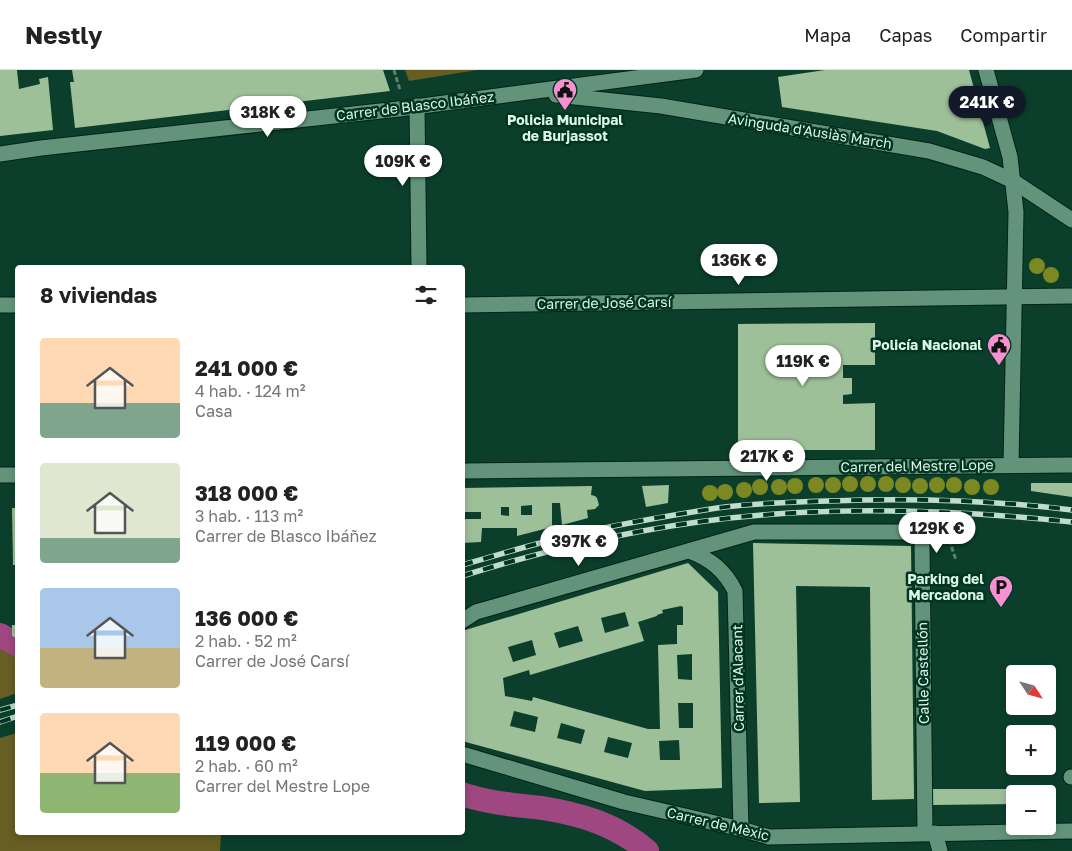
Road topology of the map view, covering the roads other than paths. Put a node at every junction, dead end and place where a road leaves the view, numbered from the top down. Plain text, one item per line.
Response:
1 (696, 70) edge
2 (986, 70) edge
3 (532, 92) junction
4 (417, 106) junction
5 (0, 154) edge
6 (1014, 181) junction
7 (1072, 204) edge
8 (1053, 206) junction
9 (1072, 220) edge
10 (419, 265) edge
11 (1072, 296) edge
12 (1015, 298) junction
13 (0, 305) edge
14 (15, 305) edge
15 (465, 305) edge
16 (1011, 465) junction
17 (1072, 465) edge
18 (465, 471) edge
19 (0, 475) edge
20 (15, 475) edge
21 (689, 551) junction
22 (465, 619) edge
23 (465, 755) edge
24 (741, 829) junction
25 (1072, 832) edge
26 (930, 833) junction
27 (940, 851) edge

1 - 3 street
2 - 6 street
3 - 4 street, Carrer de Blasco Ibáñez
3 - 6 street, Avinguda d'Ausiàs March
4 - 5 street, Carrer de Blasco Ibáñez
4 - 10 street
6 - 8 street, Avinguda d'Ausiàs March
6 - 12 street
7 - 8 street
8 - 9 street, Avinguda d'Ausiàs March
11 - 12 street, Carrer de José Carsí
12 - 15 street, Carrer de José Carsí
12 - 16 street
13 - 14 street
16 - 17 street, Carrer del Mestre Lope
16 - 18 street, Carrer del Mestre Lope
19 - 20 street
21 - 22 street
21 - 24 street, Carrer d'Alacant
21 - 26 street, Calle Castellón
23 - 24 street, Carrer de Mèxic
24 - 26 street, Carrer de Mèxic
25 - 26 street, Carrer de Mèxic
26 - 27 street

